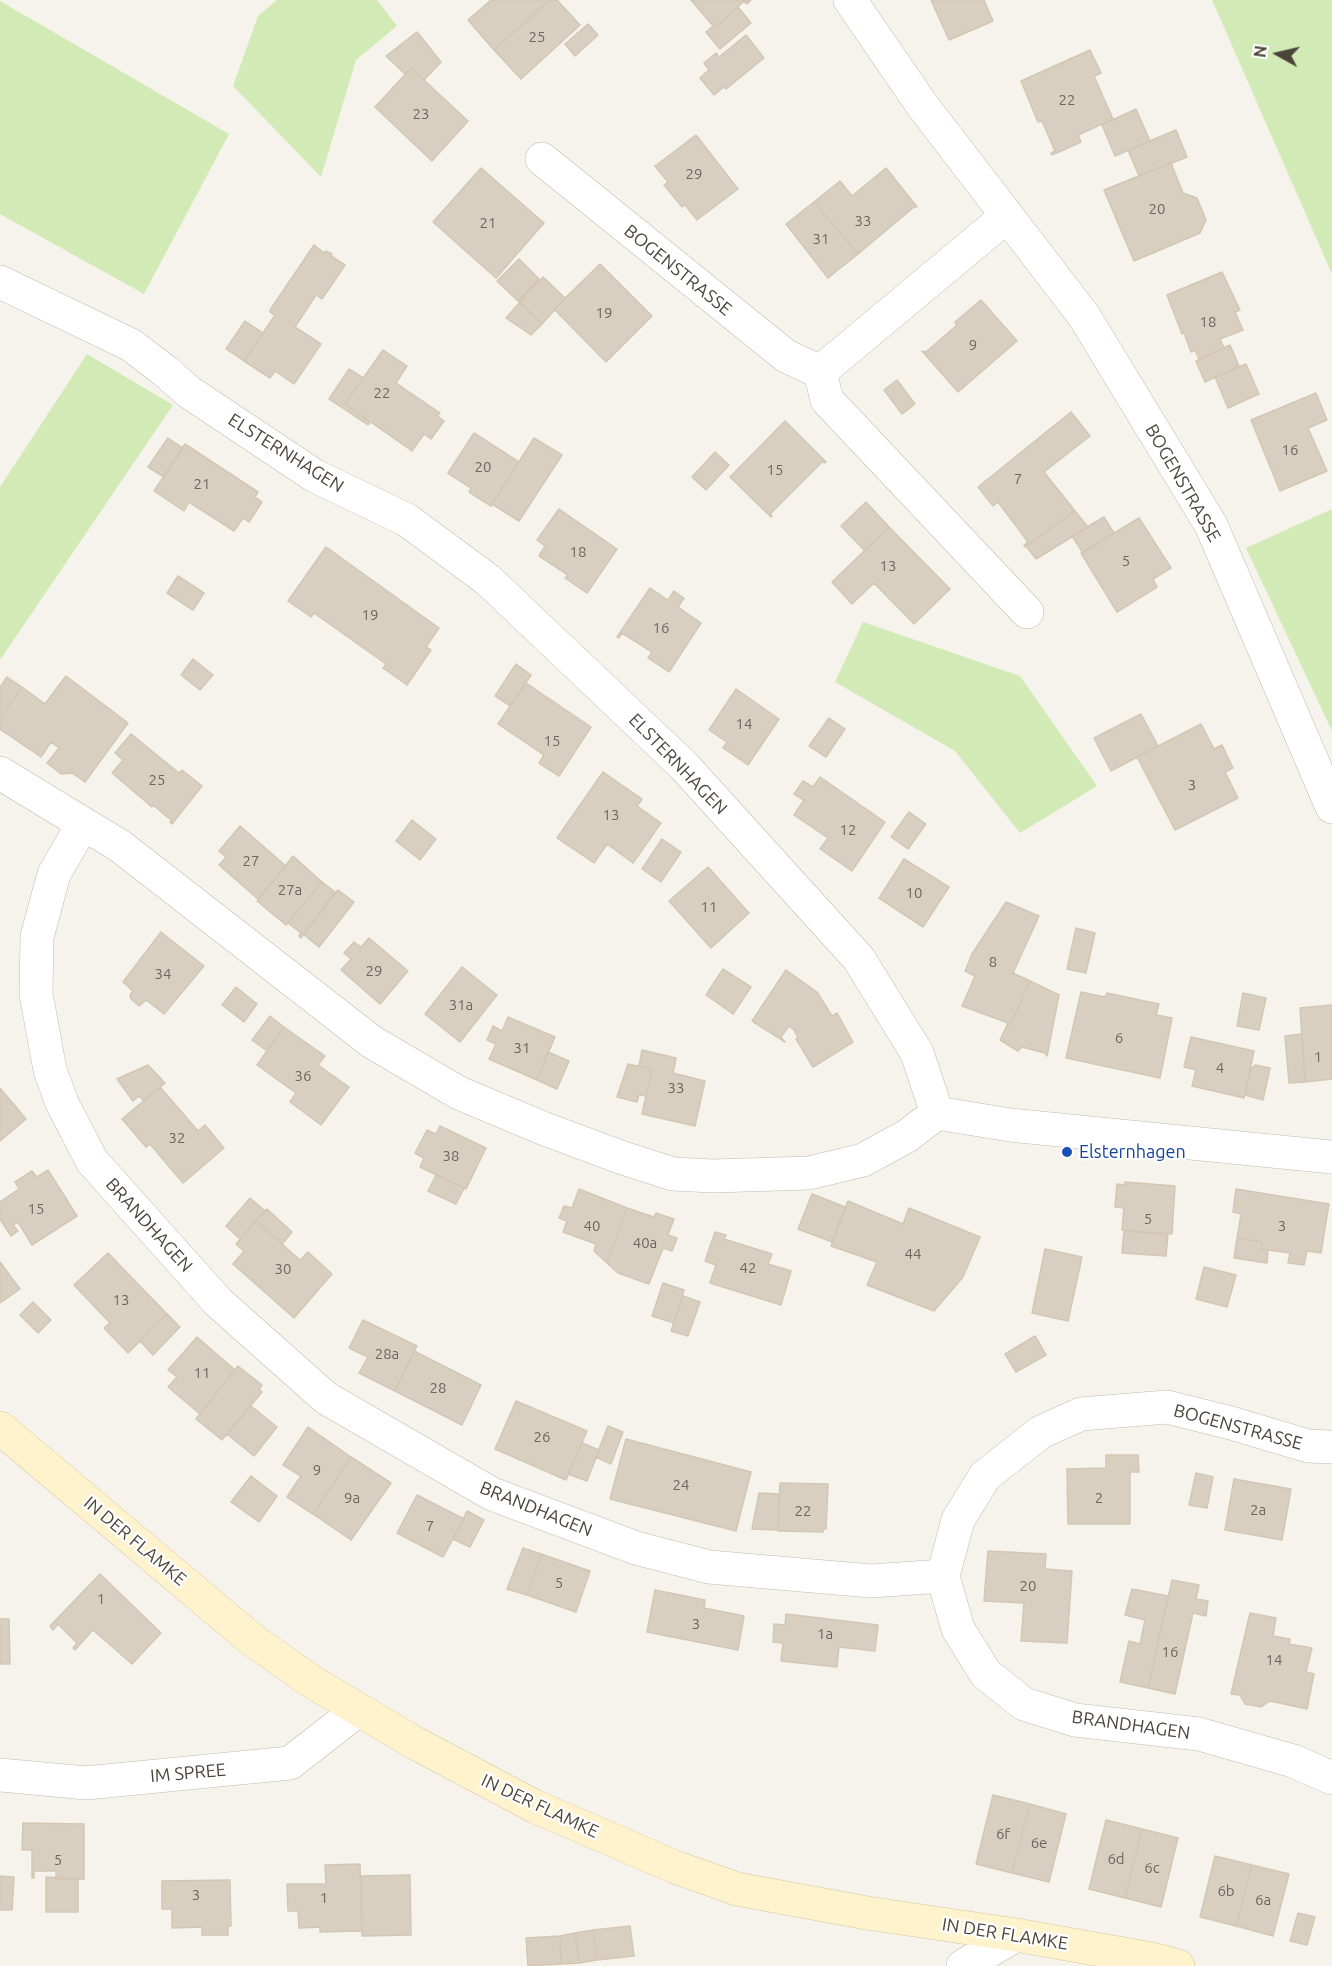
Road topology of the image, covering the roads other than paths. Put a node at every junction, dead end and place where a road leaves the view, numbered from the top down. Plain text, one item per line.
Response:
1 (850, 0) edge
2 (542, 159) dead end
3 (1007, 216) junction
4 (0, 282) edge
5 (820, 372) junction
6 (1027, 612) dead end
7 (0, 773) edge
8 (1332, 807) edge
9 (83, 824) junction
10 (937, 1113) junction
11 (1332, 1157) edge
12 (0, 1428) edge
13 (1332, 1447) edge
14 (943, 1576) junction
15 (358, 1710) junction
16 (0, 1775) edge
17 (1332, 1778) edge
18 (1016, 1935) junction
19 (963, 1966) edge
20 (1178, 1966) edge

1 - 3 street, BOGENSTRASSE
2 - 5 street, BOGENSTRASSE
3 - 5 street
3 - 8 street, BOGENSTRASSE
4 - 10 street, ELSTERNHAGEN
5 - 6 street
7 - 9 street
9 - 10 street
9 - 14 street, BRANDHAGEN
10 - 11 street
12 - 15 main road, IN DER FLAMKE
13 - 14 street, BOGENSTRASSE
14 - 17 street, BRANDHAGEN
15 - 16 street, IM SPREE
15 - 18 main road, IN DER FLAMKE
18 - 19 street
18 - 20 main road, IN DER FLAMKE

